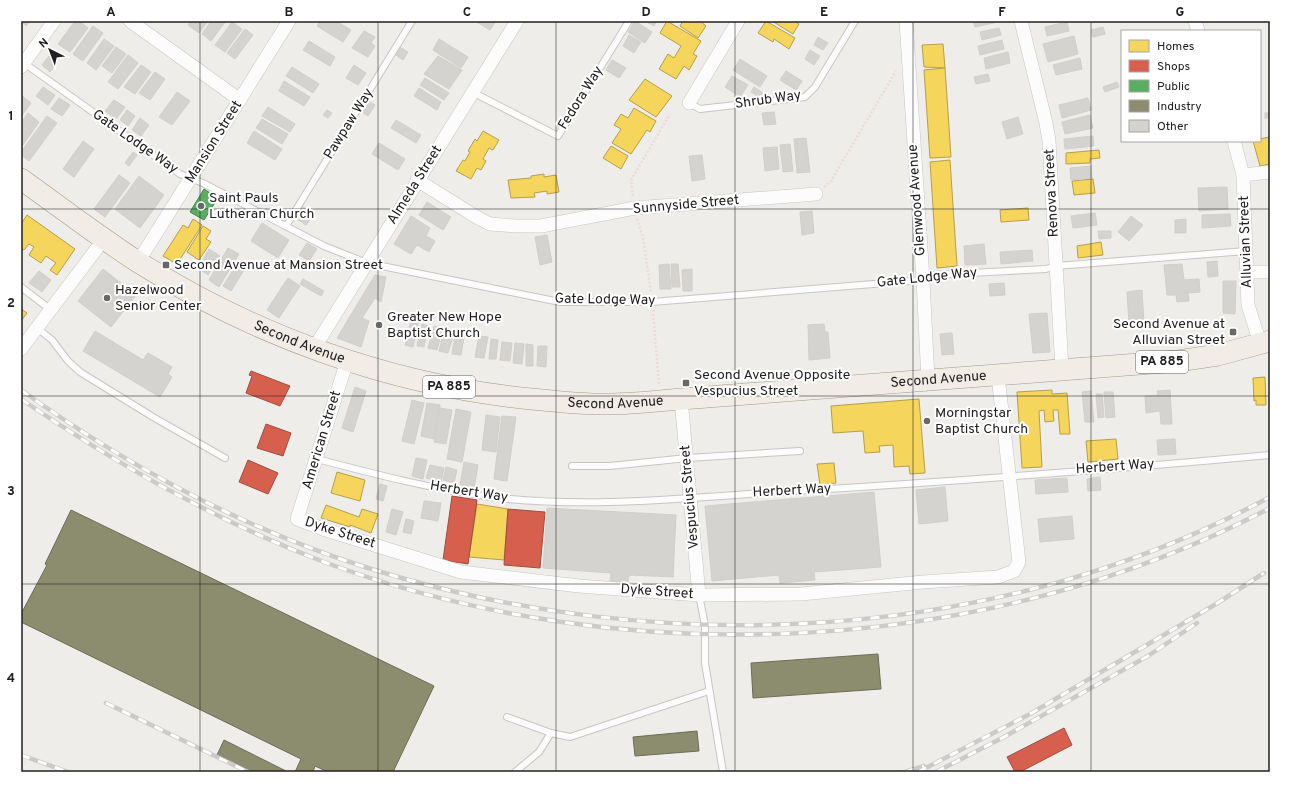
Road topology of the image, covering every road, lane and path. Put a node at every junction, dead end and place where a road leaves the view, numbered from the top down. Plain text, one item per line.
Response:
1 (54, 21) edge
2 (130, 21) edge
3 (289, 21) edge
4 (412, 21) edge
5 (517, 21) edge
6 (629, 21) edge
7 (738, 21) edge
8 (855, 21) edge
9 (906, 21) edge
10 (1021, 21) edge
11 (22, 63) edge
12 (899, 66) dead end
13 (474, 93) junction
14 (240, 100) junction
15 (689, 103) joint
16 (670, 114) dead end
17 (1234, 142) edge
18 (1270, 172) edge
19 (1243, 175) junction
20 (21, 179) edge
21 (192, 179) junction
22 (417, 180) junction
23 (816, 194) joint
24 (634, 202) dead end
25 (636, 215) dead end
26 (286, 226) junction
27 (104, 239) junction
28 (1246, 251) junction
29 (138, 262) junction
30 (367, 263) junction
31 (1056, 266) junction
32 (1247, 272) junction
33 (1270, 272) edge
34 (923, 280) junction
35 (21, 287) edge
36 (652, 298) dead end
37 (653, 305) dead end
38 (51, 310) junction
39 (37, 328) junction
40 (1266, 342) edge
41 (21, 349) edge
42 (313, 350) junction
43 (347, 361) junction
44 (1062, 369) junction
45 (998, 376) junction
46 (928, 380) junction
47 (659, 388) dead end
48 (681, 400) junction
49 (800, 451) dead end
50 (1270, 454) edge
51 (225, 458) dead end
52 (687, 458) junction
53 (317, 459) junction
54 (572, 466) dead end
55 (1008, 475) junction
56 (689, 497) junction
57 (297, 519) joint
58 (699, 595) junction
59 (709, 691) junction
60 (507, 717) dead end
61 (551, 733) junction
62 (515, 772) edge
63 (723, 772) edge

1 - 11 street
2 - 14 street
3 - 14 street, Mansion Street
4 - 26 lane, Pawpaw Way
5 - 13 street, Almeda Street
6 - 13 lane, Fedora Way
7 - 15 street
8 - 15 lane, Shrub Way
9 - 34 street, Glenwood Avenue
10 - 31 street, Renova Street
11 - 21 lane, Gate Lodge Way
12 - 23 path
13 - 22 street, Almeda Street
14 - 21 street, Mansion Street
16 - 24 path
17 - 19 street, Alluvian Street
18 - 19 street
19 - 28 street, Alluvian Street
20 - 27 main road, Second Avenue / PA 885
21 - 26 lane, Gate Lodge Way
21 - 29 street, Mansion Street
22 - 23 street, Sunnyside Street
22 - 30 street, Almeda Street
25 - 36 path
26 - 30 lane, Gate Lodge Way
27 - 29 main road, Second Avenue / PA 885
27 - 38 street
28 - 31 lane, Gate Lodge Way
28 - 32 street, Alluvian Street
29 - 42 main road, Second Avenue / PA 885
30 - 34 lane, Gate Lodge Way
30 - 42 street, Almeda Street
31 - 34 lane, Gate Lodge Way
31 - 44 street, Renova Street
32 - 33 street
32 - 40 street, Alluvian Street
34 - 46 street, Glenwood Avenue
35 - 38 lane
37 - 47 path
38 - 39 street
39 - 41 street
39 - 51 lane
40 - 44 main road, Second Avenue / PA 885
42 - 43 main road, Second Avenue / PA 885
43 - 48 main road, Second Avenue / PA 885
43 - 53 street, American Street
44 - 45 main road, Second Avenue / PA 885
45 - 46 main road, Second Avenue / PA 885
45 - 55 street
46 - 48 main road, Second Avenue / PA 885
48 - 52 street, Vespucius Street
49 - 52 lane
50 - 55 lane, Herbert Way
52 - 54 lane
52 - 56 street, Vespucius Street
53 - 56 lane, Herbert Way
53 - 57 street, American Street
55 - 56 lane, Herbert Way
55 - 58 street, Dyke Street
56 - 58 street, Vespucius Street
57 - 58 street, Dyke Street
58 - 59 lane
59 - 61 lane
59 - 63 lane
60 - 61 lane
61 - 62 lane

